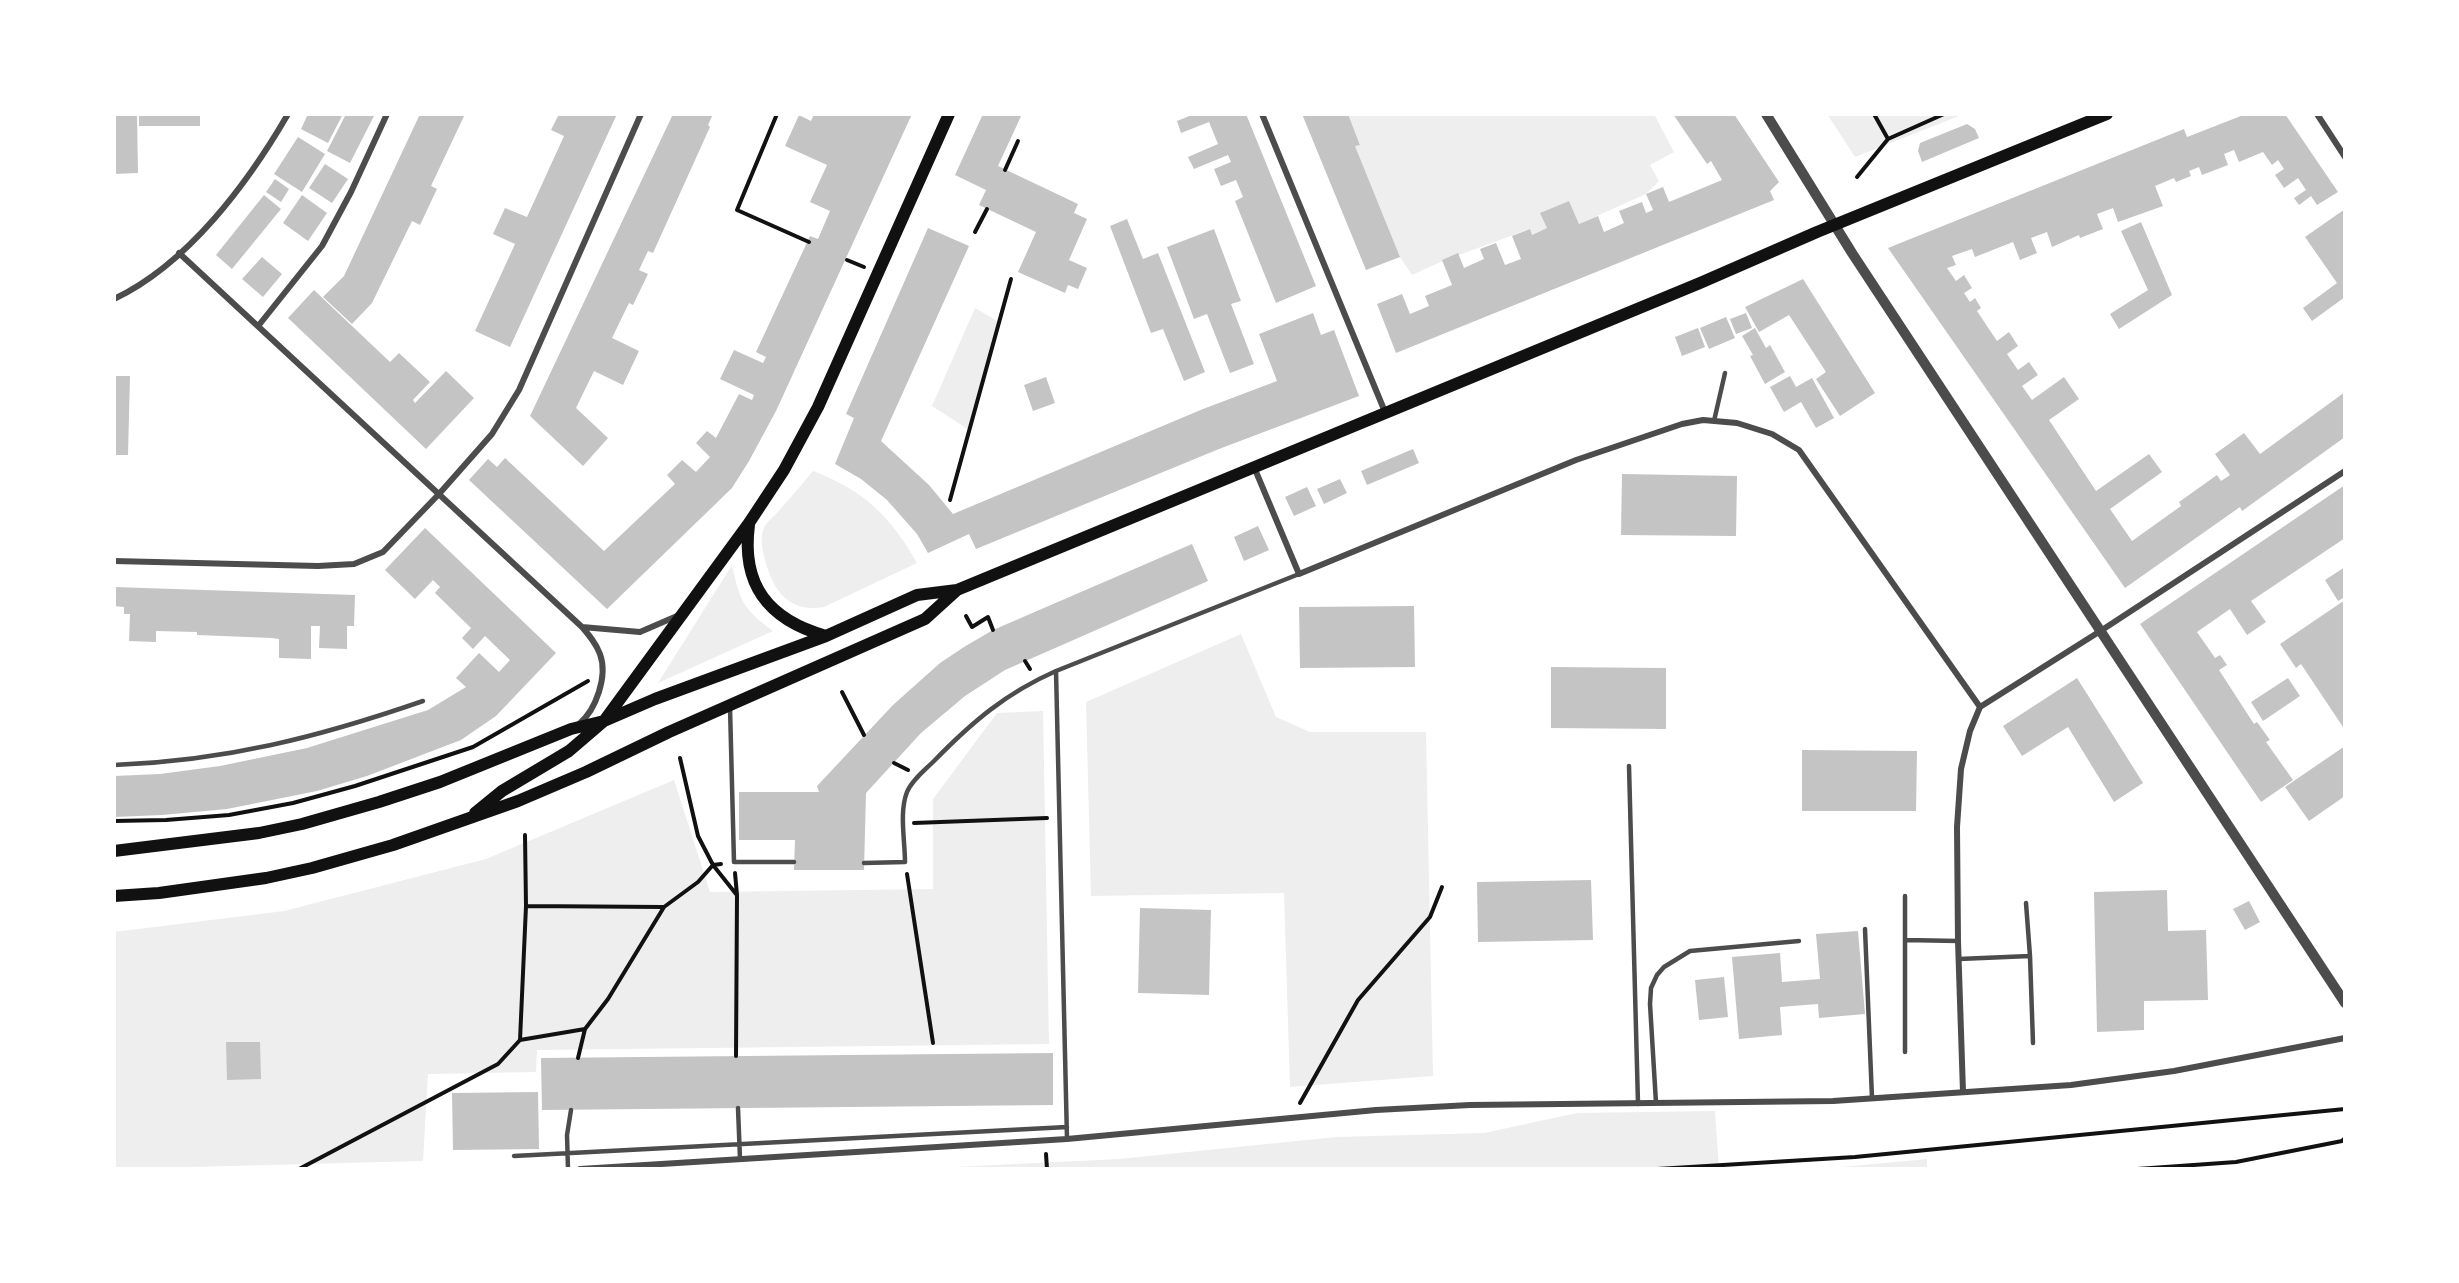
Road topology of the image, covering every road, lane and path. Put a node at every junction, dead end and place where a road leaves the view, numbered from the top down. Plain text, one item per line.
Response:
1 (288, 114) edge
2 (387, 114) edge
3 (641, 114) edge
4 (777, 114) edge
5 (949, 114) edge
6 (1262, 114) edge
7 (1766, 114) edge
8 (1874, 114) edge
9 (1944, 114) edge
10 (2107, 114) edge
11 (2317, 114) edge
12 (1888, 140) junction
13 (1018, 141) dead end
14 (2345, 157) edge
15 (1005, 170) dead end
16 (1857, 177) dead end
17 (987, 209) dead end
18 (1835, 225) junction
19 (975, 232) dead end
20 (808, 242) dead end
21 (179, 253) junction
22 (1011, 279) dead end
23 (114, 299) edge
24 (259, 325) junction
25 (1725, 373) dead end
26 (1385, 412) junction
27 (1714, 421) junction
28 (1254, 468) junction
29 (2345, 471) edge
30 (439, 494) junction
31 (950, 500) dead end
32 (749, 523) junction
33 (114, 561) edge
34 (1299, 574) junction
35 (957, 590) junction
36 (685, 612) junction
37 (966, 616) dead end
38 (582, 627) junction
39 (993, 630) dead end
40 (2102, 630) junction
41 (826, 636) junction
42 (1056, 672) junction
43 (588, 680) dead end
44 (842, 692) dead end
45 (423, 701) dead end
46 (730, 704) junction
47 (1980, 707) junction
48 (604, 721) junction
49 (571, 729) junction
50 (864, 735) dead end
51 (680, 758) dead end
52 (114, 765) edge
53 (1629, 766) dead end
54 (275, 800) dead end
55 (276, 806) junction
56 (470, 818) junction
57 (1059, 818) junction
58 (114, 821) edge
59 (904, 823) junction
60 (525, 835) dead end
61 (114, 851) edge
62 (734, 862) junction
63 (794, 862) dead end
64 (905, 862) junction
65 (864, 863) dead end
66 (713, 865) junction
67 (1442, 887) dead end
68 (737, 895) junction
69 (114, 896) edge
70 (1905, 897) dead end
71 (2026, 903) dead end
72 (526, 906) junction
73 (664, 907) junction
74 (1865, 929) dead end
75 (1905, 940) junction
76 (1799, 941) dead end
77 (1958, 941) junction
78 (2030, 956) junction
79 (1959, 959) junction
80 (2345, 1003) edge
81 (585, 1029) junction
82 (2345, 1038) edge
83 (520, 1040) junction
84 (933, 1043) dead end
85 (2033, 1043) dead end
86 (1905, 1052) dead end
87 (736, 1056) dead end
88 (578, 1058) dead end
89 (1963, 1092) junction
90 (1872, 1098) junction
91 (1656, 1103) junction
92 (1638, 1104) junction
93 (738, 1108) dead end
94 (2345, 1109) edge
95 (571, 1110) dead end
96 (1291, 1118) junction
97 (1067, 1127) junction
98 (2345, 1138) edge
99 (1067, 1139) junction
100 (740, 1145) junction
101 (567, 1155) junction
102 (514, 1156) dead end
103 (741, 1159) junction
104 (299, 1169) edge
105 (567, 1169) edge
106 (580, 1169) edge
107 (1657, 1169) edge
108 (2137, 1169) edge

1 - 21 street
2 - 24 street
3 - 30 street
4 - 20 path
5 - 32 main road
6 - 26 street
7 - 18 street
8 - 12 path
9 - 12 path
10 - 18 main road
11 - 14 street
12 - 16 path
13 - 15 path
17 - 19 path
18 - 26 main road
18 - 40 street
21 - 23 street
21 - 24 street
22 - 31 path
24 - 30 street
25 - 27 lane
26 - 28 main road
27 - 34 street
27 - 47 street
28 - 34 street
28 - 35 main road
29 - 40 street
30 - 33 street
30 - 38 street
32 - 36 main road
32 - 41 main road
34 - 42 lane
35 - 41 main road
35 - 46 main road
36 - 38 street
36 - 48 main road
37 - 39 path
38 - 49 street
40 - 47 street
40 - 80 street
41 - 48 main road
42 - 57 lane
42 - 59 lane
43 - 55 path
44 - 50 path
45 - 52 lane
46 - 56 main road
46 - 62 lane
47 - 77 street
48 - 49 main road
48 - 56 main road
49 - 61 main road
51 - 66 path
53 - 92 lane
54 - 55 path
55 - 58 path
56 - 69 main road
57 - 59 path
57 - 97 lane
59 - 64 lane
60 - 72 path
62 - 63 lane
62 - 68 path
64 - 65 lane
64 - 84 path
66 - 68 path
66 - 73 path
67 - 96 path
68 - 87 path
70 - 75 lane
71 - 78 lane
72 - 73 path
72 - 83 path
73 - 81 path
74 - 90 lane
75 - 77 lane
75 - 86 lane
76 - 91 lane
77 - 79 street
78 - 79 lane
78 - 85 lane
79 - 89 street
81 - 83 path
81 - 88 path
82 - 89 street
83 - 104 path
89 - 90 street
90 - 91 street
91 - 92 street
92 - 96 street
93 - 100 lane
94 - 107 path
95 - 101 lane
96 - 99 street
97 - 99 lane
97 - 100 lane
98 - 108 path
99 - 103 street
100 - 101 lane
100 - 103 lane
101 - 102 lane
101 - 105 lane
103 - 106 street

